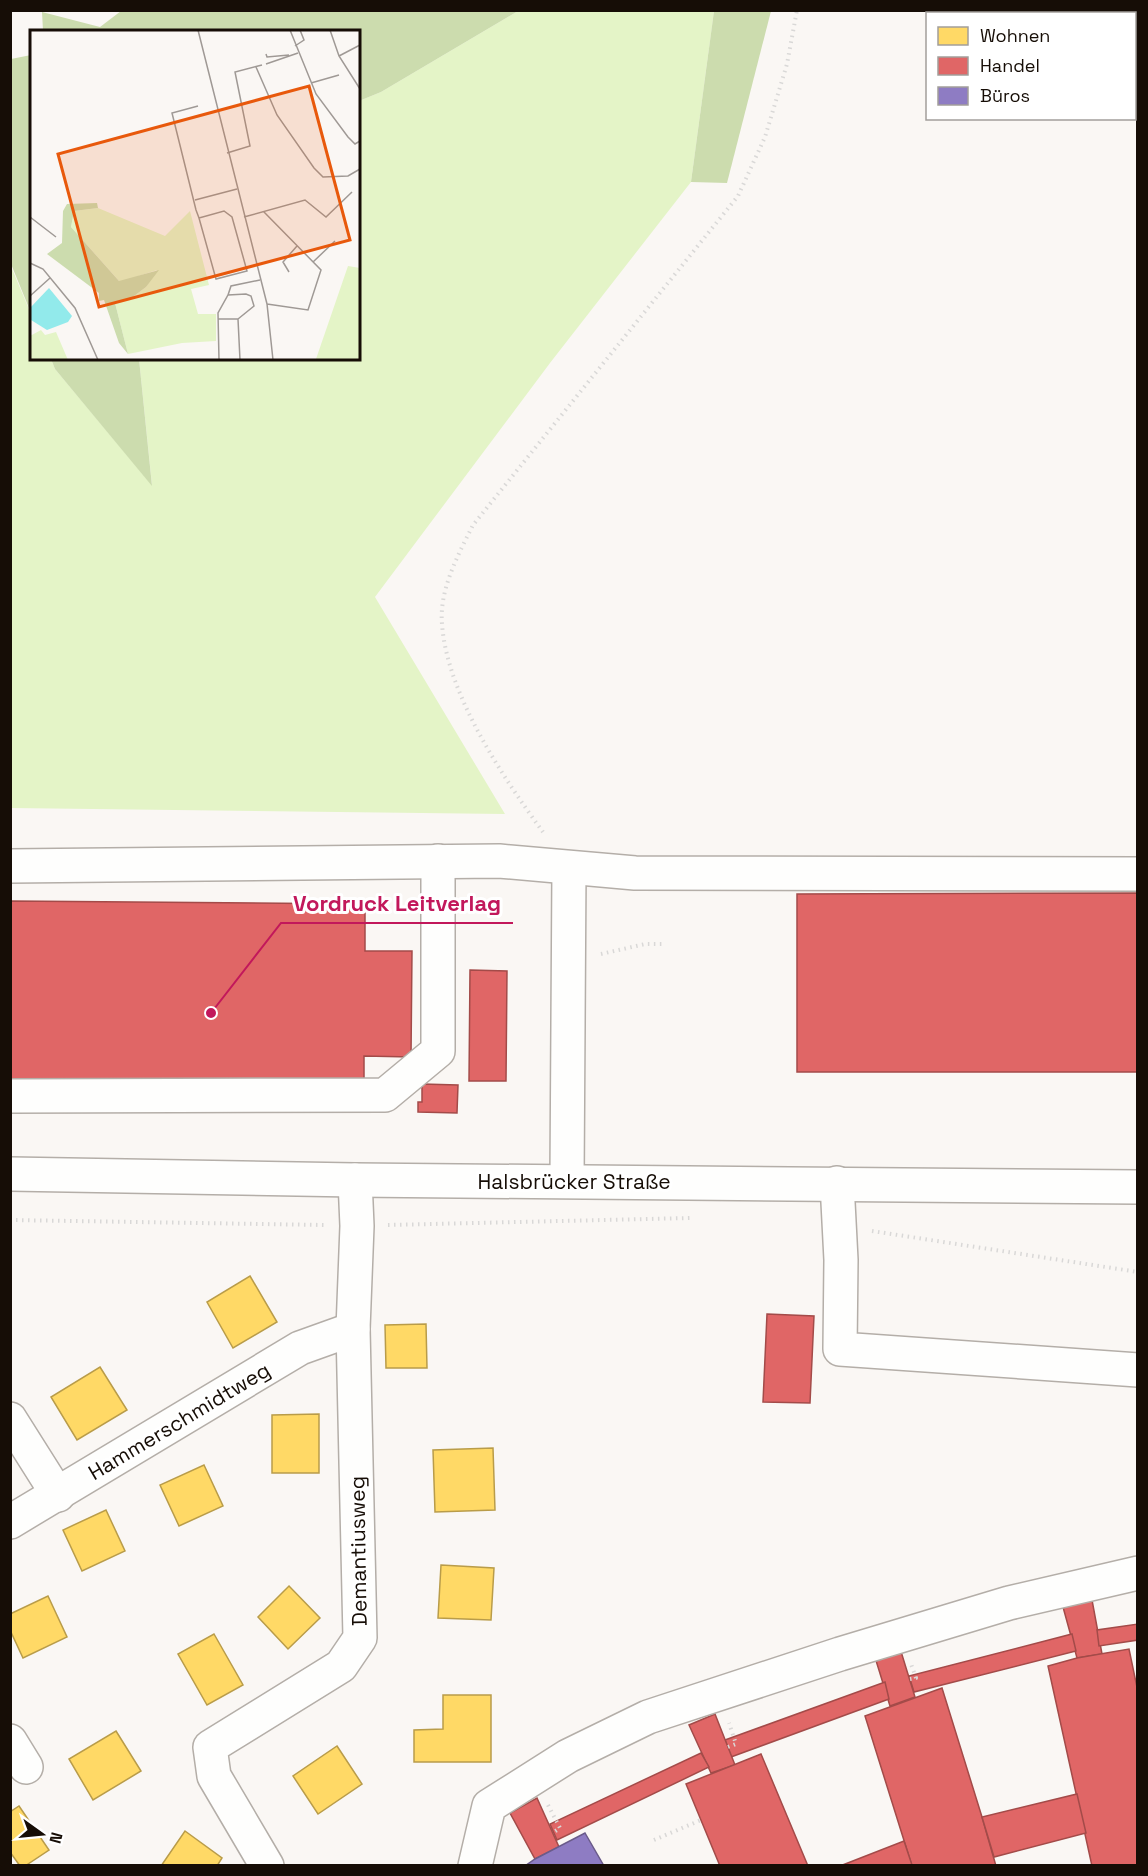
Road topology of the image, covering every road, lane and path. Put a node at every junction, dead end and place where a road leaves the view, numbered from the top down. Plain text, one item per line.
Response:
1 (797, 10) edge
2 (438, 861) junction
3 (10, 866) edge
4 (569, 868) junction
5 (1137, 874) edge
6 (663, 944) dead end
7 (568, 961) junction
8 (10, 1096) edge
9 (10, 1174) edge
10 (355, 1180) junction
11 (567, 1181) junction
12 (837, 1183) junction
13 (1137, 1187) edge
14 (838, 1216) junction
15 (697, 1218) dead end
16 (10, 1220) edge
17 (357, 1226) junction
18 (1137, 1272) edge
19 (353, 1329) junction
20 (1137, 1370) edge
21 (10, 1419) edge
22 (58, 1495) junction
23 (10, 1522) edge
24 (1137, 1573) edge
25 (701, 1820) dead end
26 (654, 1840) dead end
27 (267, 1866) edge
28 (475, 1866) edge

1 - 4 path
2 - 3 street
2 - 4 street
2 - 8 street
4 - 5 street
4 - 7 street
6 - 7 path
7 - 11 street
9 - 10 street, Halsbrücker Straße
10 - 11 street, Halsbrücker Straße
10 - 17 street, Demantiusweg
11 - 12 street, Halsbrücker Straße
12 - 13 street, Halsbrücker Straße
12 - 14 street
14 - 18 path
14 - 20 street
15 - 17 path
16 - 17 path
17 - 19 street, Demantiusweg
19 - 22 street, Hammerschmidtweg
19 - 27 street, Demantiusweg
21 - 22 street
22 - 23 street, Hammerschmidtweg
24 - 28 street
25 - 26 path

